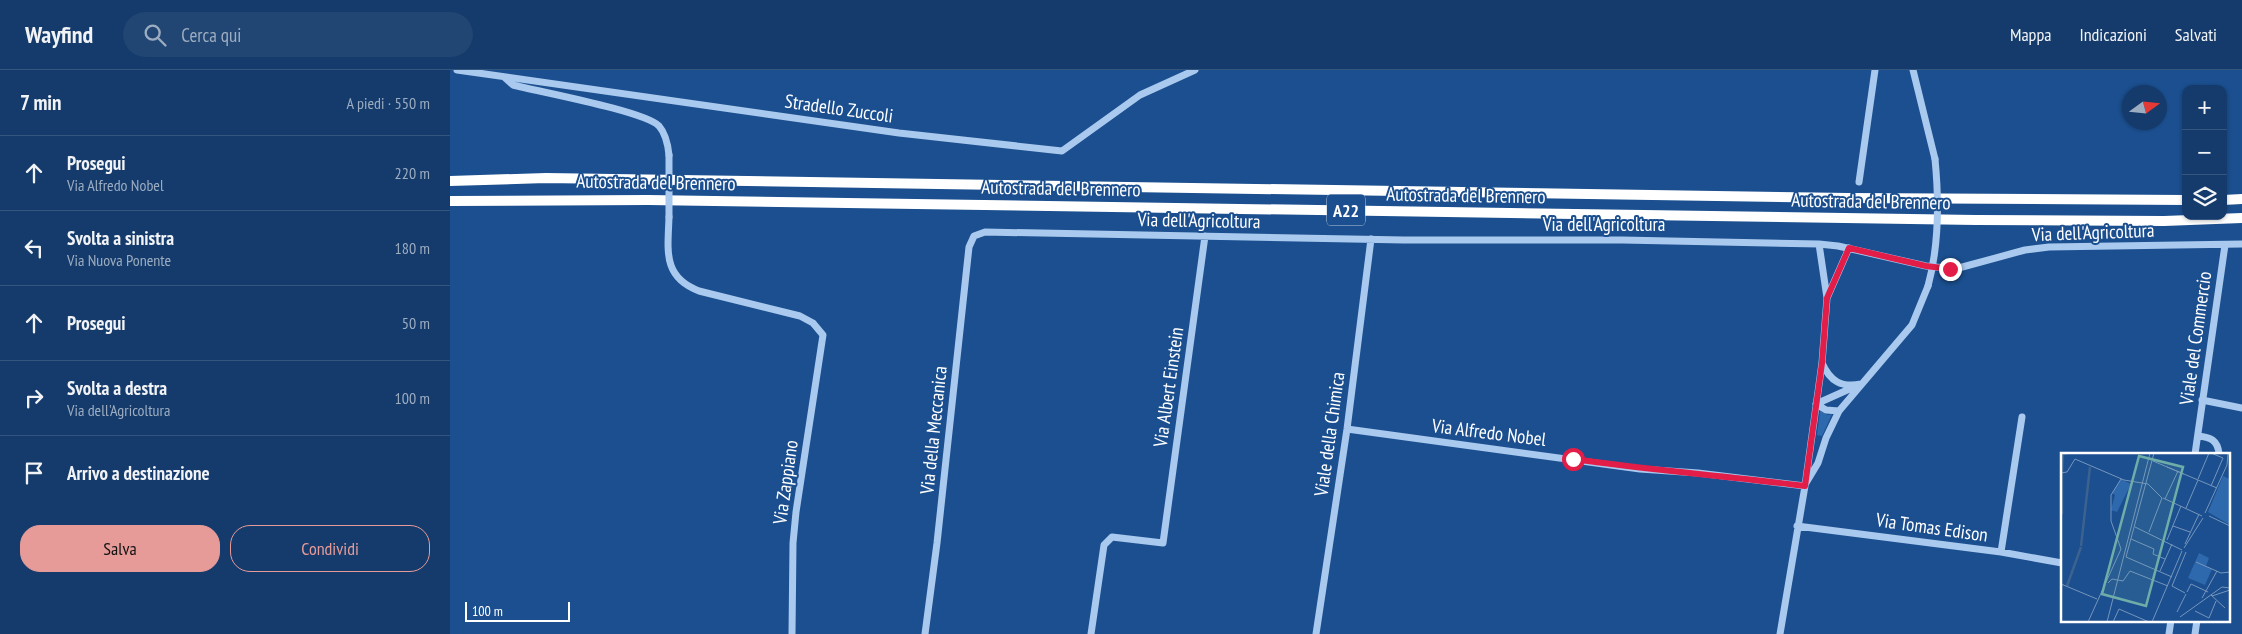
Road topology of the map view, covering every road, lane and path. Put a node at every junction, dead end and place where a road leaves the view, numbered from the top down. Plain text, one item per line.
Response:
1 (457, 70) edge
2 (1195, 70) edge
3 (1875, 70) edge
4 (1913, 70) edge
5 (504, 77) junction
6 (450, 180) edge
7 (1859, 182) dead end
8 (2242, 199) edge
9 (2182, 200) edge
10 (2227, 200) edge
11 (450, 201) edge
12 (2242, 218) edge
13 (979, 234) joint
14 (1205, 236) junction
15 (1371, 239) junction
16 (1819, 244) junction
17 (2242, 244) edge
18 (2224, 245) junction
19 (1849, 248) junction
20 (1827, 298) junction
21 (1822, 363) junction
22 (1861, 384) junction
23 (2202, 400) junction
24 (1816, 404) junction
25 (2242, 408) edge
26 (1839, 411) junction
27 (2022, 416) dead end
28 (1347, 430) junction
29 (2198, 436) junction
30 (1826, 438) junction
31 (1811, 439) junction
32 (2195, 453) edge
33 (2219, 453) edge
34 (1805, 486) junction
35 (1797, 526) junction
36 (2001, 552) junction
37 (2061, 563) edge
38 (792, 634) edge
39 (925, 634) edge
40 (1090, 634) edge
41 (1316, 634) edge
42 (1780, 634) edge

1 - 5 street, Stradello Zuccoli
2 - 5 street, Stradello Zuccoli
3 - 7 street
4 - 22 street, bridge
5 - 38 street, Via Zappiano, bridge
6 - 9 highway, Autostrada del Brennero / A22
8 - 10 highway
11 - 12 highway, Autostrada del Brennero / A22
13 - 14 street, Via dell'Agricoltura
13 - 39 street, Via della Meccanica
14 - 15 street, Via dell'Agricoltura
14 - 40 street, Via Albert Einstein
15 - 16 street, Via dell'Agricoltura
15 - 28 street, Viale della Chimica
16 - 19 street, Via dell'Agricoltura
16 - 20 street
17 - 18 street, Via dell'Agricoltura
18 - 19 street, Via dell'Agricoltura
18 - 23 street, Viale del Commercio
19 - 20 street
20 - 21 street
21 - 22 street
21 - 24 street
22 - 24 street
22 - 26 street
23 - 25 street
23 - 29 street, Viale del Commercio
24 - 26 street
24 - 31 street
26 - 30 street
27 - 36 street
28 - 34 street, Via Alfredo Nobel
28 - 41 street, Viale della Chimica
29 - 32 street, Viale del Commercio
29 - 33 street
30 - 31 street
30 - 34 street
31 - 34 street
34 - 35 street
35 - 36 street, Via Tomas Edison
35 - 42 street
36 - 37 street, Via Tomas Edison

